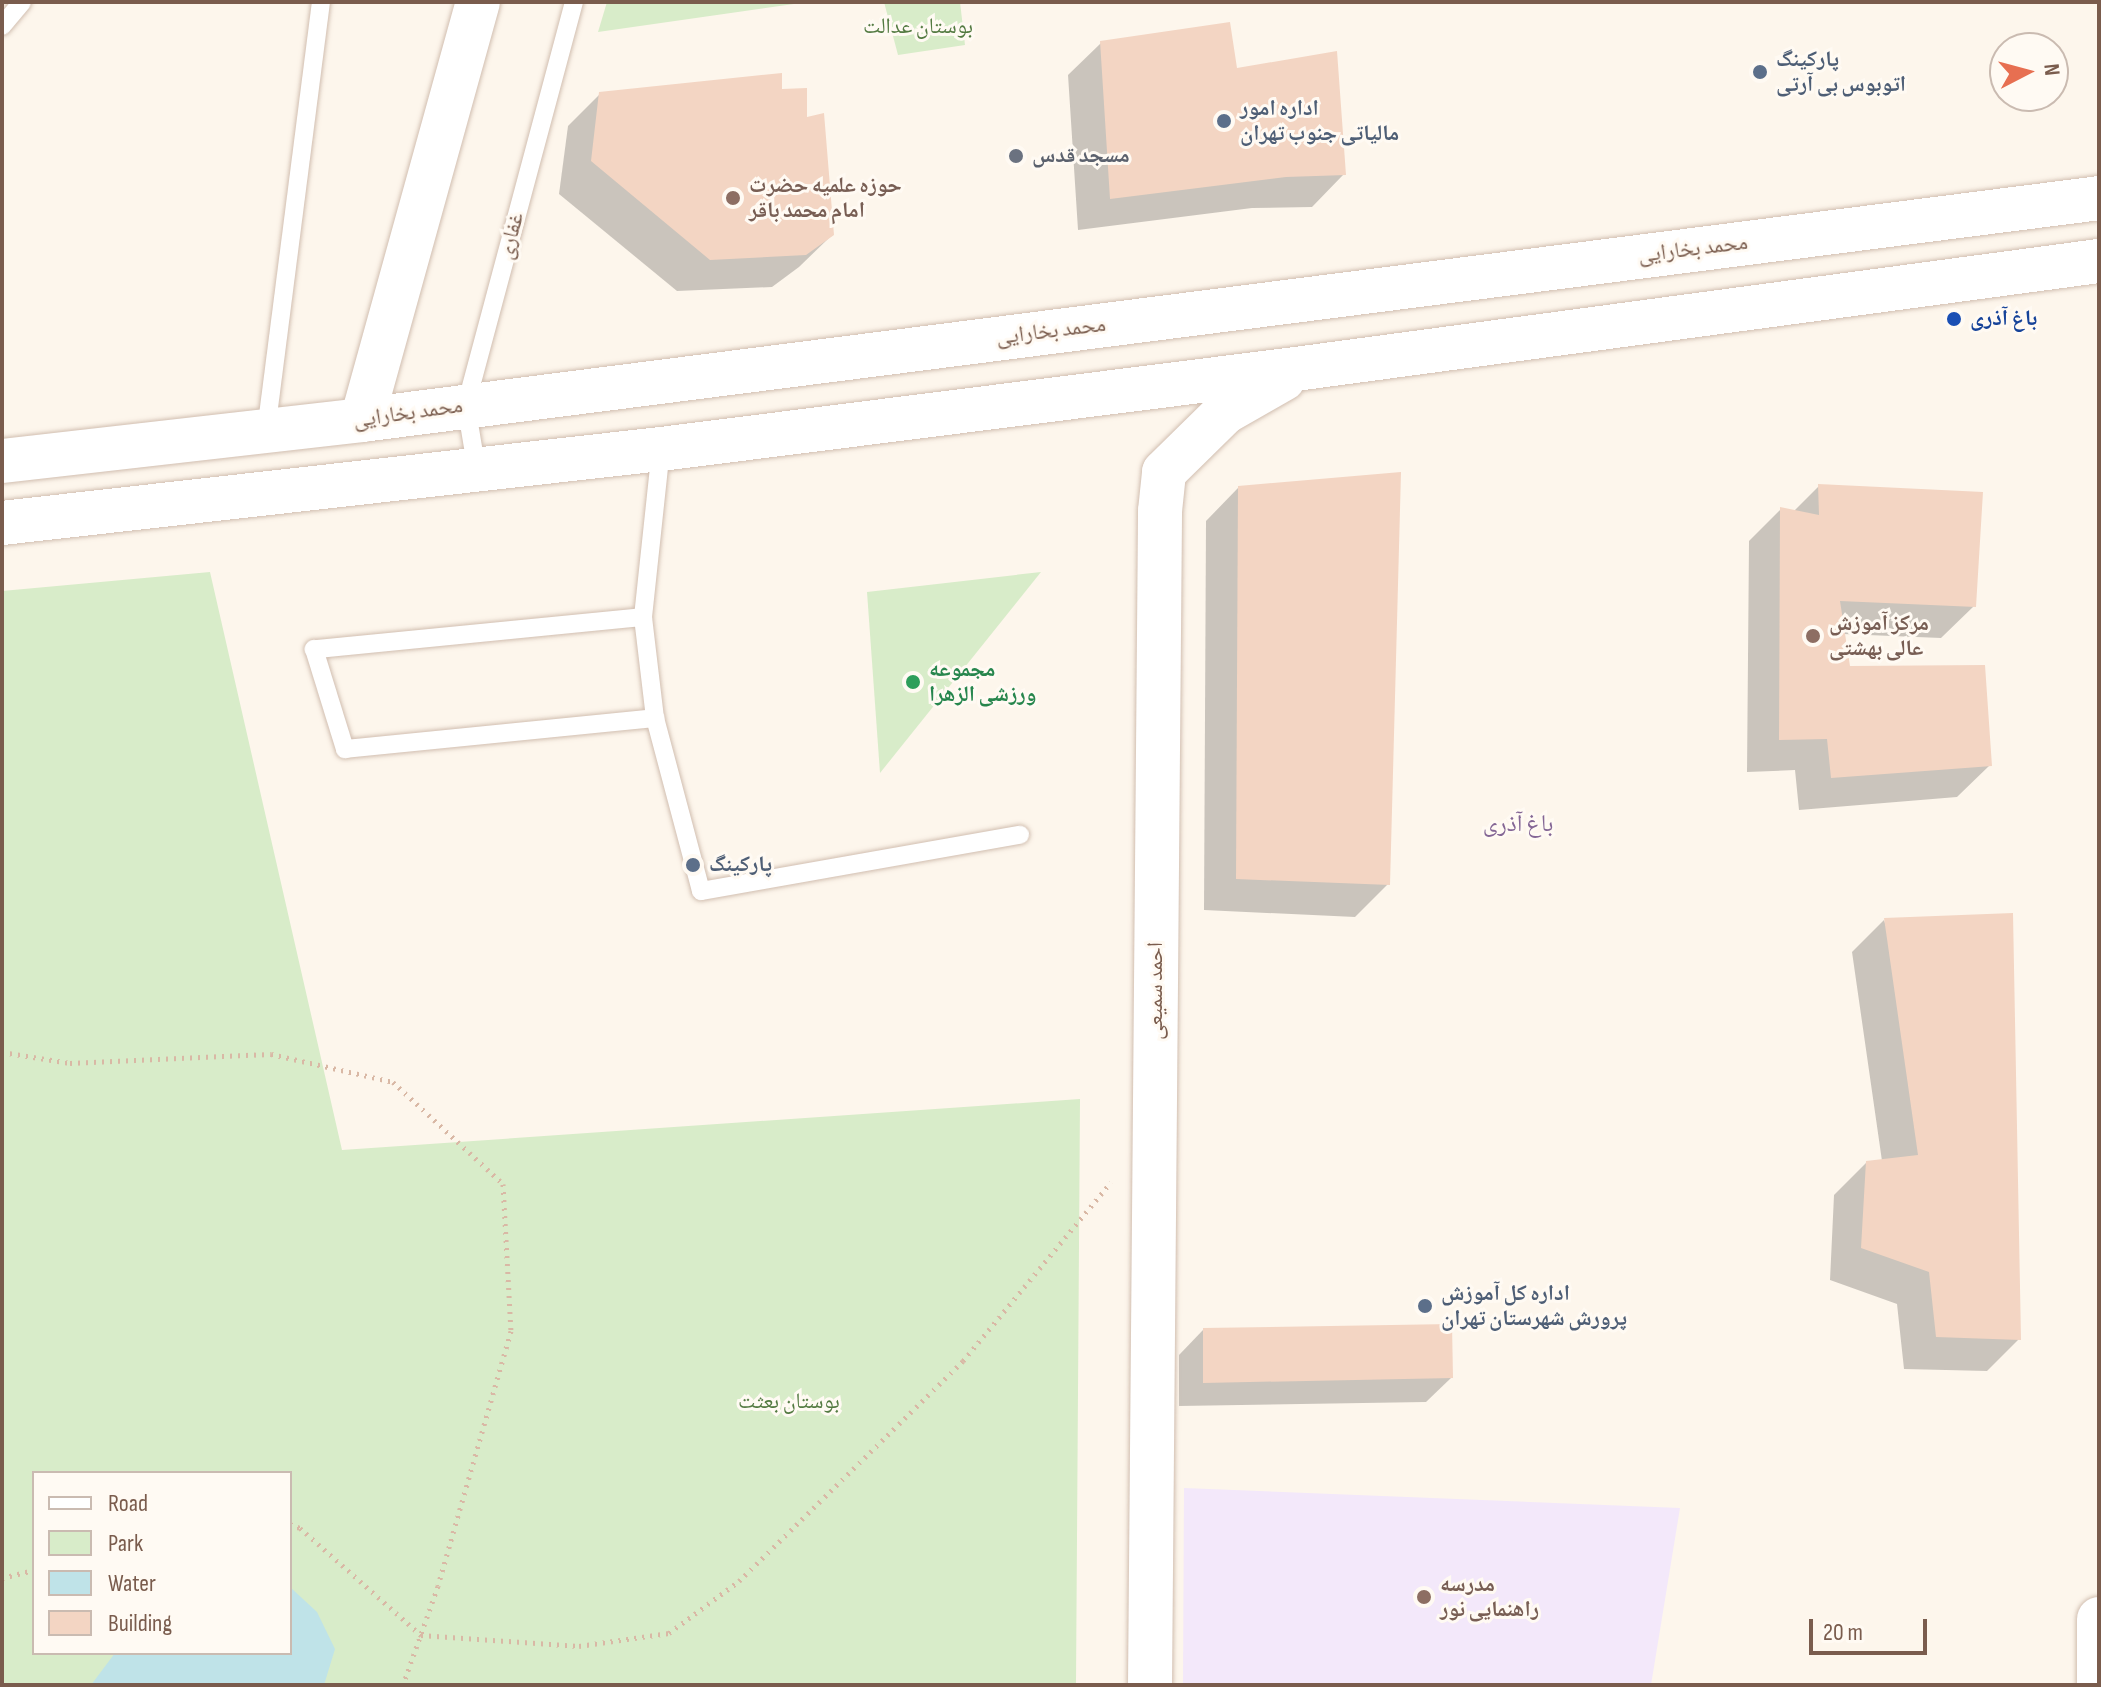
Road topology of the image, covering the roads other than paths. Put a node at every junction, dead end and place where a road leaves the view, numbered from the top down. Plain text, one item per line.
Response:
1 (22, 2) edge
2 (321, 2) edge
3 (478, 2) edge
4 (574, 2) edge
5 (2, 26) edge
6 (2097, 208) edge
7 (2099, 261) edge
8 (1303, 368) junction
9 (466, 405) junction
10 (362, 420) junction
11 (266, 431) junction
12 (661, 449) junction
13 (2, 461) edge
14 (477, 471) junction
15 (433, 475) junction
16 (2, 523) edge
17 (643, 617) junction
18 (655, 718) junction
19 (1020, 835) dead end
20 (2099, 1619) edge
21 (1150, 1685) edge
22 (2099, 1685) edge

1 - 5 lane
2 - 11 lane
3 - 10 main road
4 - 9 lane, غفاری
6 - 9 main road, محمد بخارایی
7 - 8 main road
8 - 12 main road
8 - 21 main road, احمد سمیعی
9 - 10 main road, محمد بخارایی
9 - 14 lane, غفاری
10 - 11 main road, محمد بخارایی
10 - 15 main road
11 - 13 main road, محمد بخارایی
12 - 14 main road
12 - 17 lane
14 - 15 main road
15 - 16 main road
17 - 18 lane
17 - 18 lane
18 - 19 lane
20 - 22 main road

